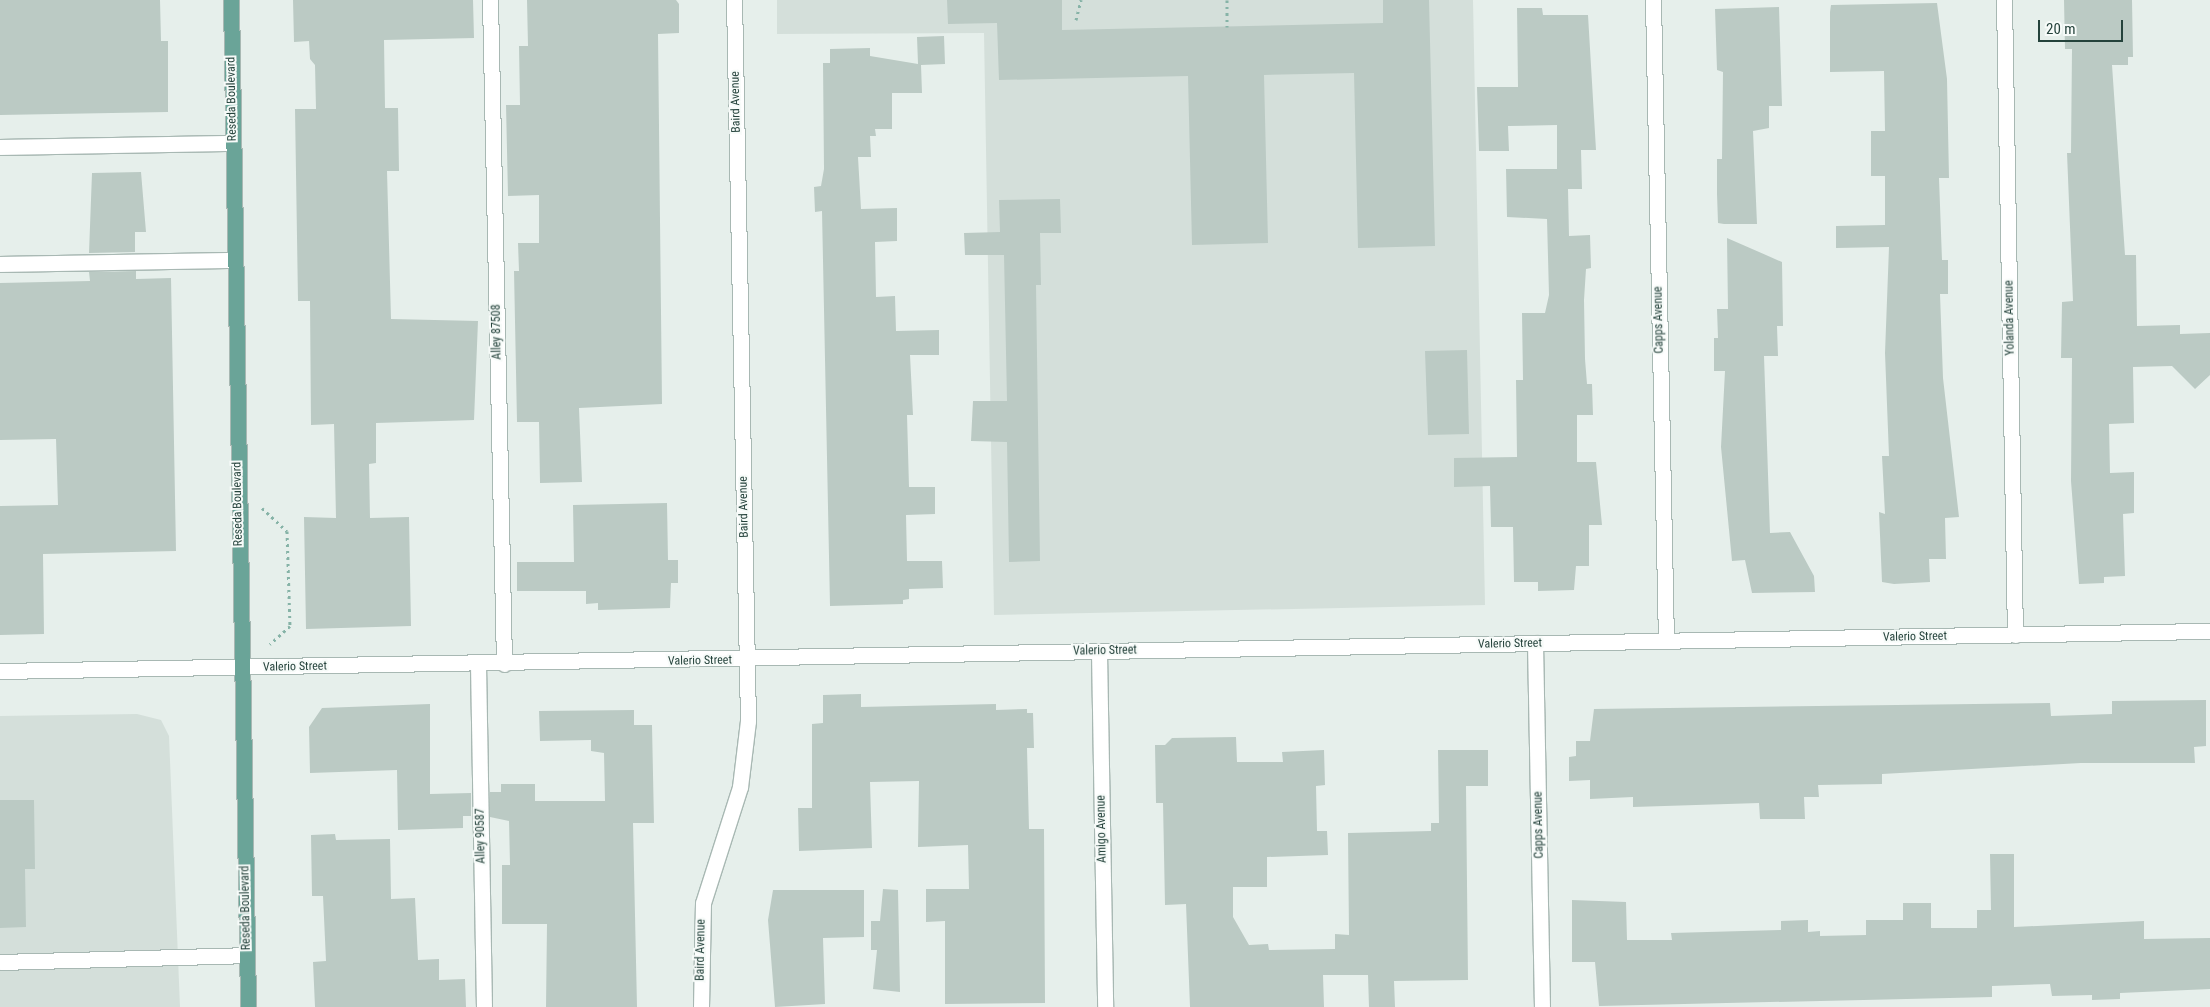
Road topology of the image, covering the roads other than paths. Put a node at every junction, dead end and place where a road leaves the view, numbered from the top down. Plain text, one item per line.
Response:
1 (231, 0) edge
2 (490, 0) edge
3 (734, 0) edge
4 (1653, 0) edge
5 (2004, 0) edge
6 (232, 143) junction
7 (0, 147) edge
8 (234, 260) junction
9 (0, 264) edge
10 (2210, 631) edge
11 (2015, 635) junction
12 (1666, 641) junction
13 (1536, 643) junction
14 (1099, 652) junction
15 (747, 660) junction
16 (478, 664) junction
17 (504, 664) junction
18 (241, 669) junction
19 (0, 671) edge
20 (247, 955) junction
21 (0, 962) edge
22 (248, 1007) edge
23 (484, 1007) edge
24 (700, 1007) edge
25 (1105, 1007) edge
26 (1542, 1007) edge

1 - 6 main road, Reseda Boulevard
2 - 17 street, Alley 87508
3 - 15 street, Baird Avenue
4 - 12 street, Capps Avenue
5 - 11 street, Yolanda Avenue
6 - 7 street
6 - 8 main road, Reseda Boulevard
8 - 9 street
8 - 18 main road, Reseda Boulevard
10 - 11 street, Valerio Street
11 - 12 street, Valerio Street
12 - 13 street, Valerio Street
13 - 14 street, Valerio Street
13 - 26 street, Capps Avenue
14 - 15 street, Valerio Street
14 - 25 street, Amigo Avenue
15 - 17 street, Valerio Street
15 - 24 street, Baird Avenue
16 - 17 street, Valerio Street
16 - 18 street, Valerio Street
16 - 23 street, Alley 90587
18 - 19 street, Valerio Street
18 - 20 main road, Reseda Boulevard
20 - 21 street
20 - 22 main road, Reseda Boulevard

